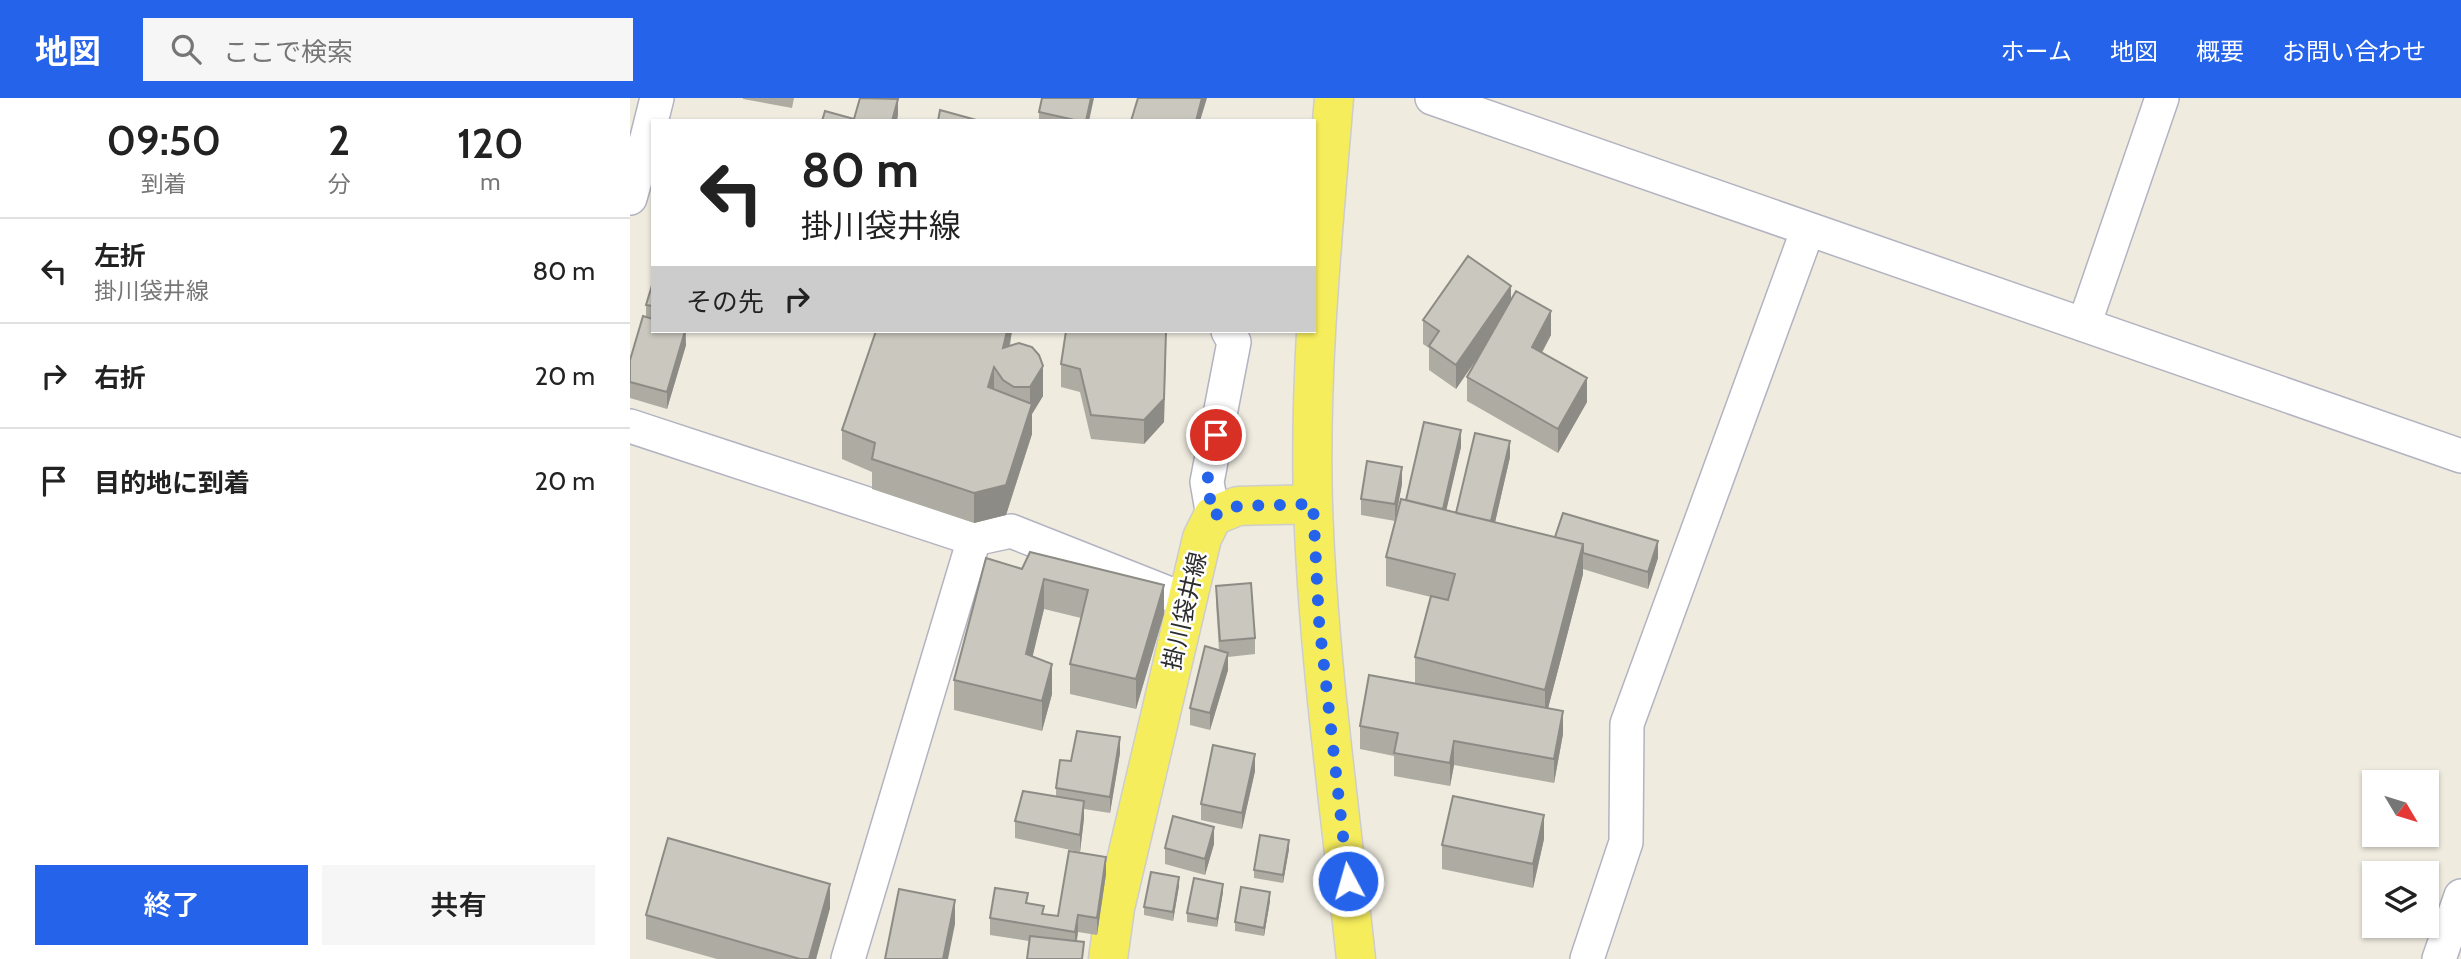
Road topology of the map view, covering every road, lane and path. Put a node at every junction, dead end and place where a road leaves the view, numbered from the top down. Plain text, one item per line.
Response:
1 (657, 98) edge
2 (1334, 98) edge
3 (1432, 98) edge
4 (2162, 98) edge
5 (653, 119) edge
6 (650, 139) edge
7 (630, 198) edge
8 (1808, 229) junction
9 (1316, 320) edge
10 (2084, 325) junction
11 (1229, 333) edge
12 (1315, 333) edge
13 (630, 426) edge
14 (2461, 456) edge
15 (1313, 504) junction
16 (1213, 516) junction
17 (974, 539) junction
18 (1188, 601) junction
19 (2461, 896) edge
20 (848, 959) edge
21 (1108, 959) edge
22 (1356, 959) edge
23 (1587, 959) edge
24 (2439, 959) edge

1 - 5 street
2 - 9 main road
3 - 8 street
4 - 10 street
6 - 7 street
8 - 10 street
8 - 23 street
10 - 14 street
11 - 16 street
12 - 15 main road
13 - 17 street
15 - 16 main road
15 - 22 main road
16 - 18 main road, 掛川袋井線
17 - 18 street
17 - 20 street
18 - 21 main road, 掛川袋井線
19 - 24 street

